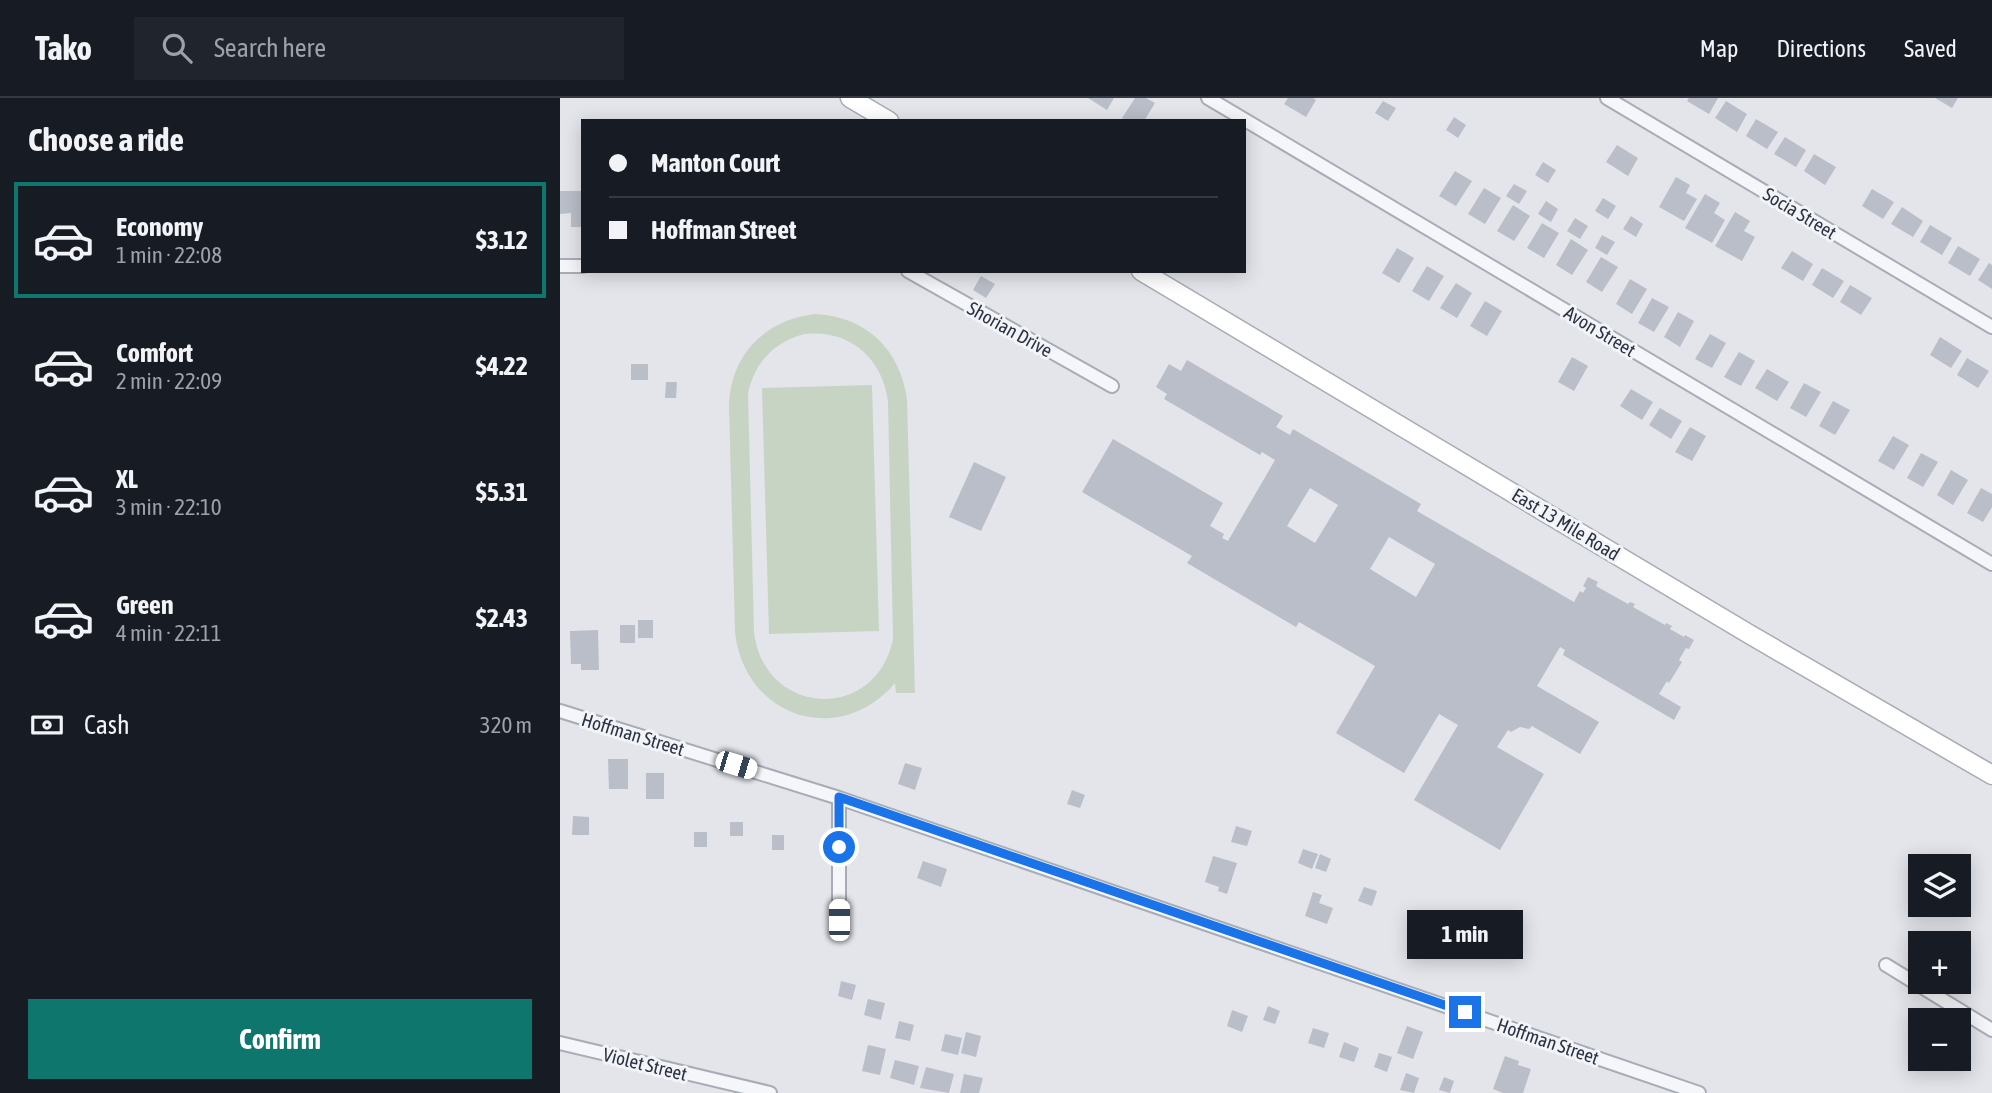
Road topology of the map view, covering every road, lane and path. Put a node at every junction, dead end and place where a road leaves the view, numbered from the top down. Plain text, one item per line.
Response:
1 (850, 98) edge
2 (1208, 98) edge
3 (1607, 98) edge
4 (868, 116) edge
5 (1243, 119) edge
6 (1246, 121) edge
7 (560, 266) edge
8 (581, 266) edge
9 (912, 273) edge
10 (1144, 273) edge
11 (1992, 327) edge
12 (1112, 386) dead end
13 (1992, 564) edge
14 (560, 712) edge
15 (1992, 775) edge
16 (839, 797) junction
17 (839, 920) dead end
18 (1886, 965) dead end
19 (1992, 1030) edge
20 (560, 1043) edge
21 (770, 1093) edge
22 (1699, 1093) edge

1 - 4 main road
2 - 5 street, Avon Street
3 - 11 street, Socia Street
6 - 13 street, Avon Street
7 - 8 street
9 - 12 street, Shorian Drive
10 - 15 main road, East 13 Mile Road
14 - 16 street, Hoffman Street
16 - 17 street
16 - 22 street, Hoffman Street
18 - 19 street
20 - 21 street, Violet Street

